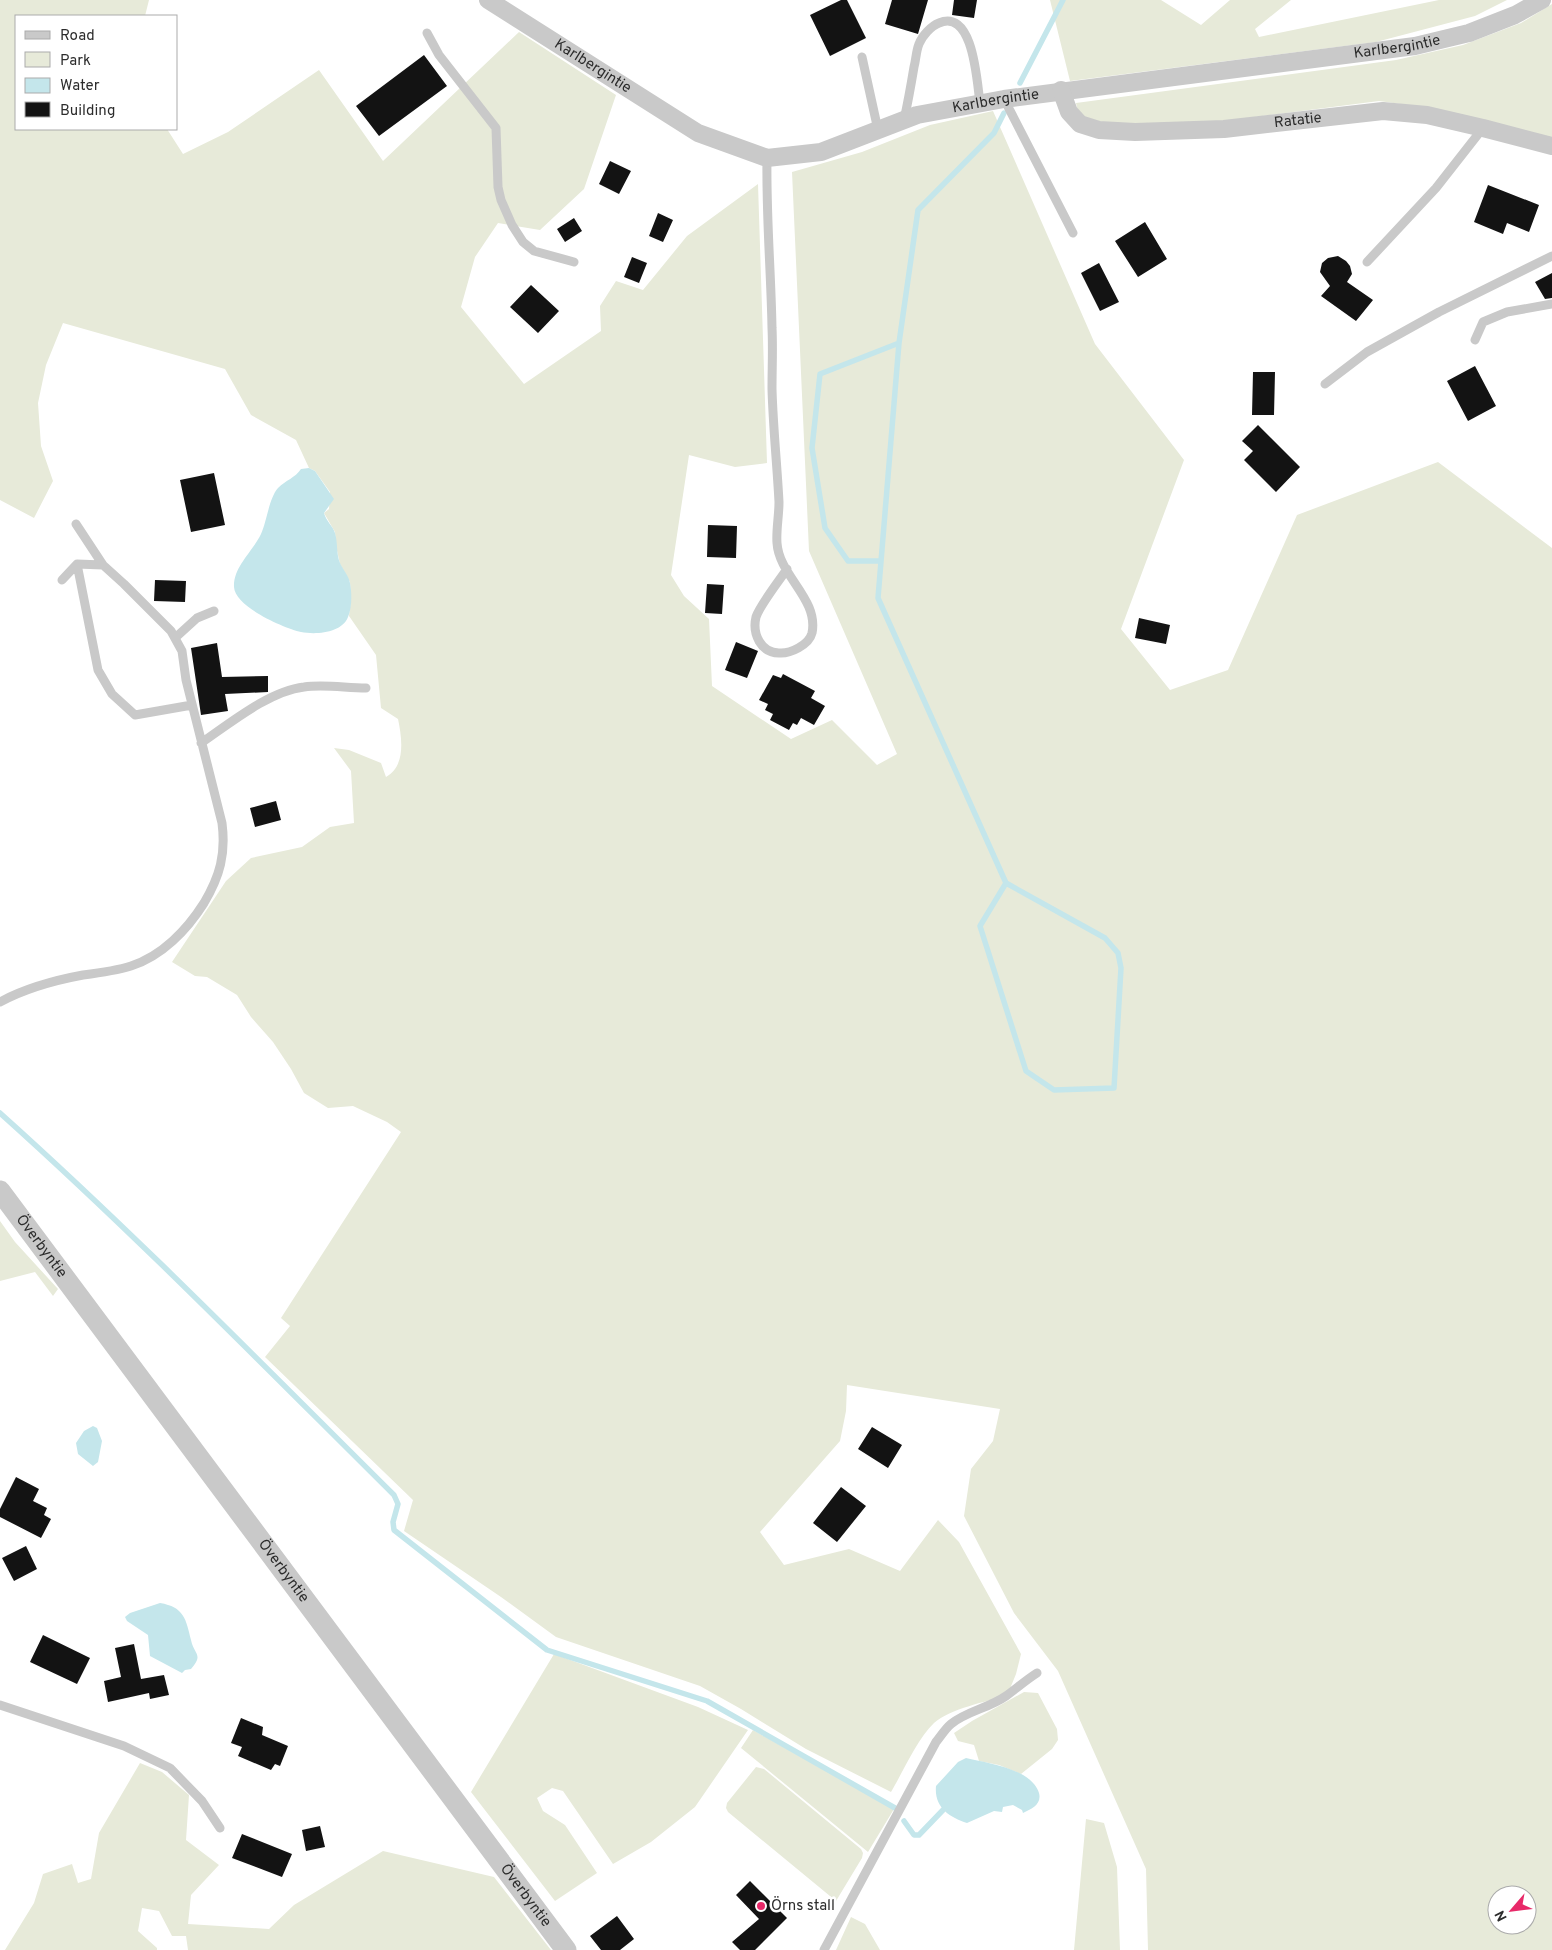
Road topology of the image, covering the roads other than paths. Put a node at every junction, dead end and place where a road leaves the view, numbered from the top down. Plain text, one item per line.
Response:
1 (488, 0) edge
2 (1542, 0) edge
3 (427, 33) dead end
4 (862, 57) dead end
5 (1061, 90) junction
6 (1004, 99) junction
7 (980, 103) junction
8 (904, 120) junction
9 (1483, 128) junction
10 (878, 130) junction
11 (1552, 146) edge
12 (767, 158) junction
13 (1072, 233) dead end
14 (1552, 256) edge
15 (574, 262) dead end
16 (1367, 262) dead end
17 (1552, 304) edge
18 (1475, 340) dead end
19 (1325, 384) dead end
20 (76, 524) dead end
21 (77, 564) junction
22 (102, 565) junction
23 (787, 570) junction
24 (62, 580) dead end
25 (214, 611) dead end
26 (175, 638) junction
27 (366, 688) dead end
28 (192, 705) junction
29 (201, 743) junction
30 (0, 1002) edge
31 (0, 1191) edge
32 (1037, 1673) dead end
33 (0, 1705) edge
34 (220, 1828) dead end
35 (566, 1950) edge
36 (824, 1950) edge

1 - 12 street, Karlbergintie
2 - 5 street, Karlbergintie
3 - 15 lane
4 - 10 lane
5 - 6 street, Karlbergintie
5 - 9 street, Ratatie
6 - 7 street, Karlbergintie
6 - 13 lane
7 - 8 street, Karlbergintie
7 - 8 lane
8 - 10 street, Karlbergintie
9 - 11 street, Ratatie
9 - 16 lane
10 - 12 street, Karlbergintie
12 - 23 lane
14 - 19 lane
17 - 18 lane
20 - 22 lane
21 - 22 lane
21 - 24 lane
21 - 28 lane
22 - 26 lane
23 - 23 lane
25 - 26 lane
26 - 28 lane
27 - 29 lane
28 - 29 lane
29 - 30 lane
31 - 35 street, Överbyntie
32 - 36 lane
33 - 34 lane

